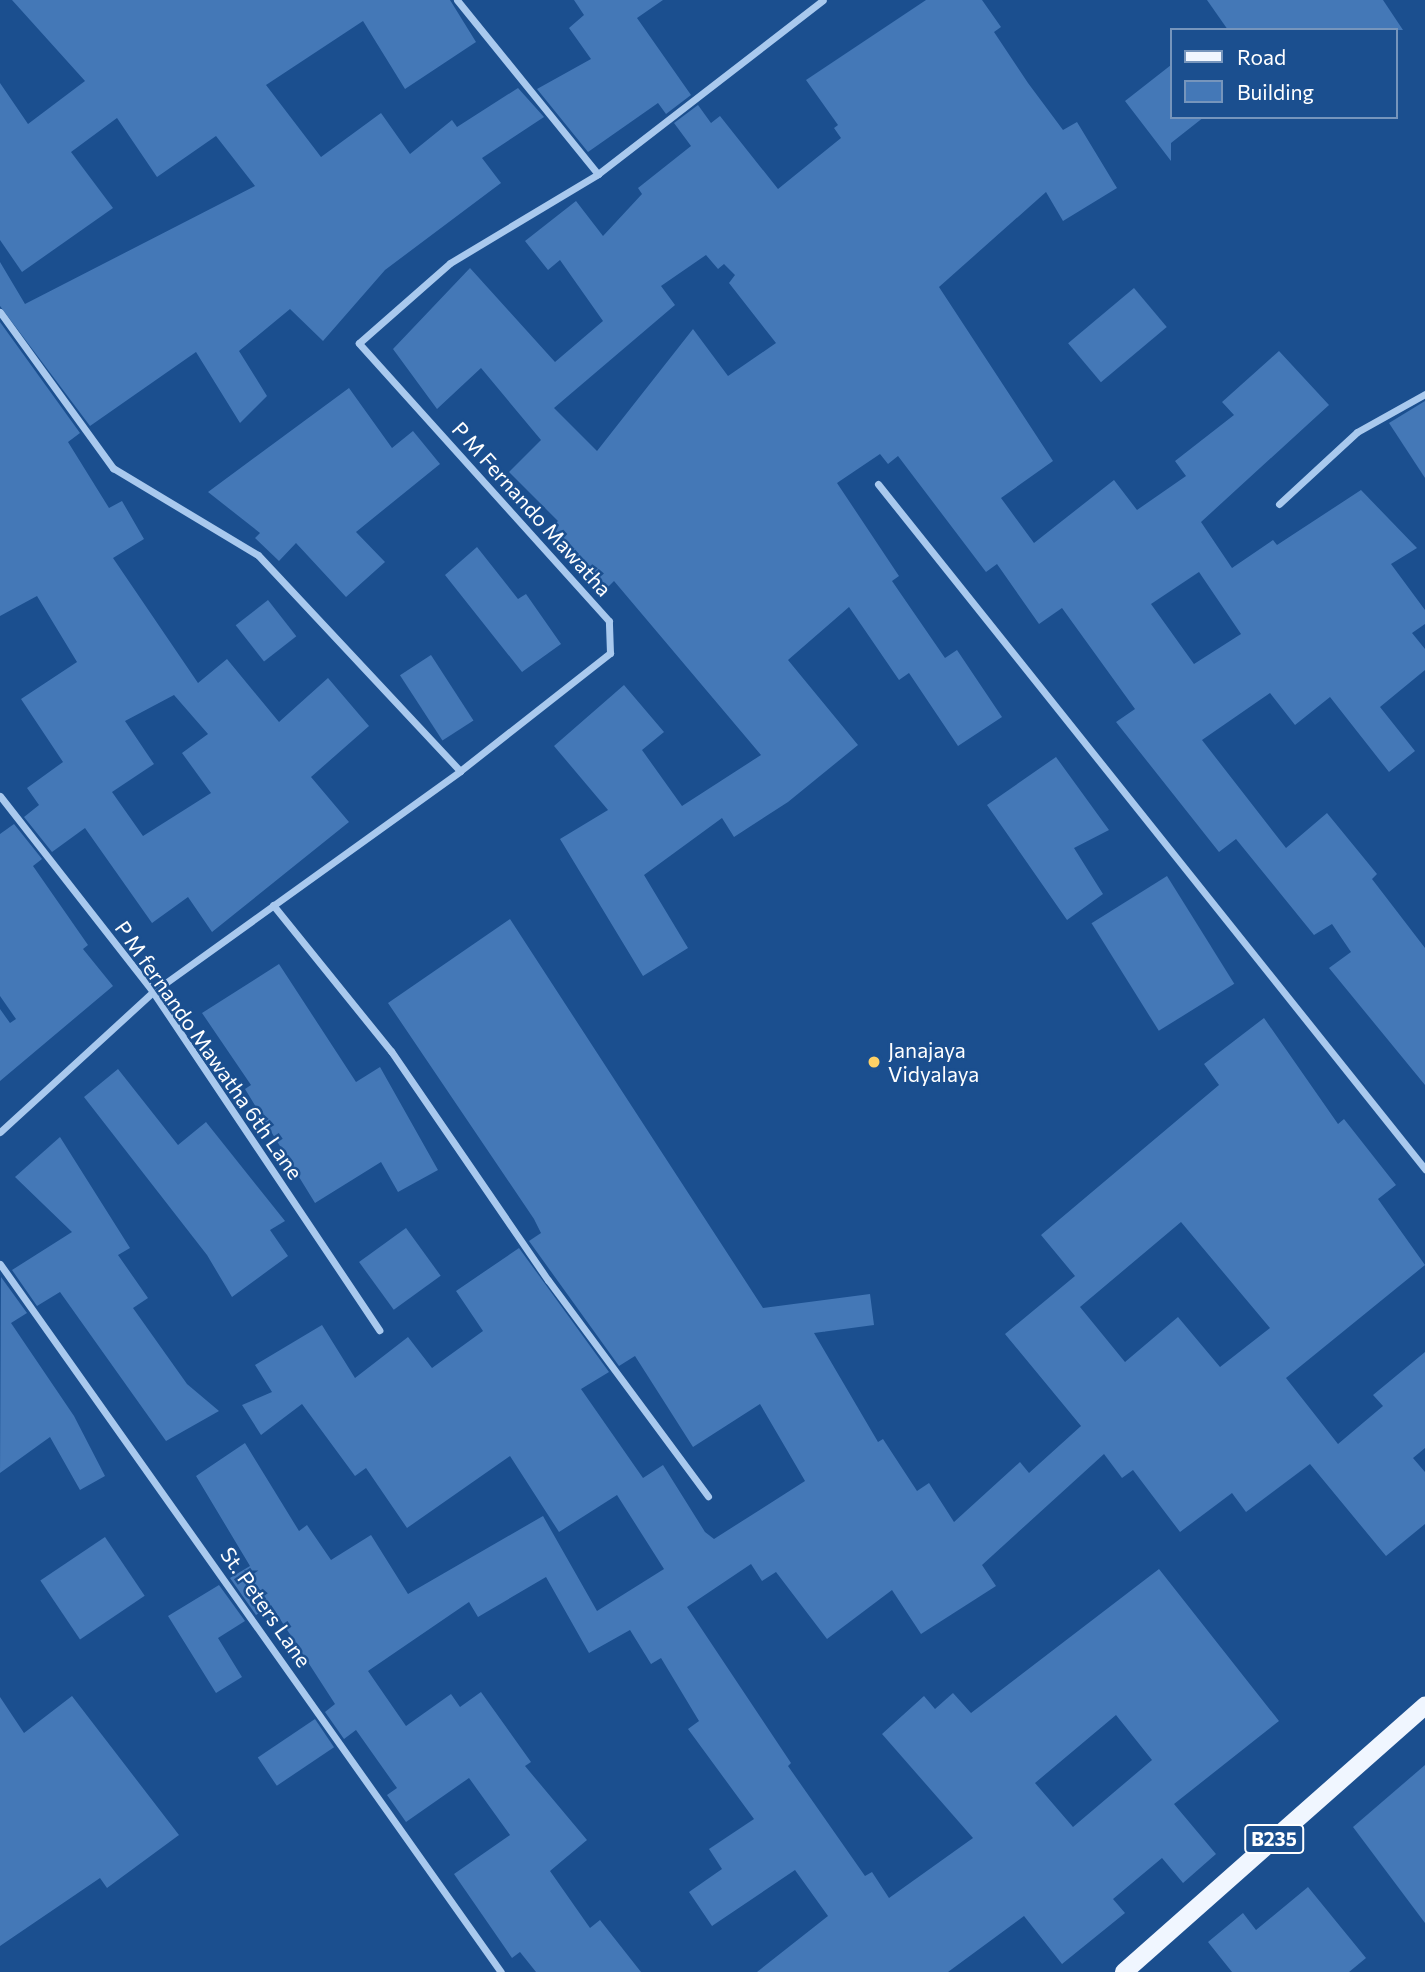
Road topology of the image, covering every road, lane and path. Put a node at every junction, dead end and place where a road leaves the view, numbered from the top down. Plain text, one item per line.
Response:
1 (457, 0) edge
2 (823, 0) edge
3 (598, 174) junction
4 (0, 312) edge
5 (1425, 394) edge
6 (878, 484) dead end
7 (1279, 504) dead end
8 (460, 771) junction
9 (0, 796) edge
10 (273, 905) junction
11 (153, 992) junction
12 (0, 1132) edge
13 (1425, 1169) edge
14 (0, 1264) edge
15 (379, 1331) dead end
16 (708, 1496) dead end
17 (1425, 1706) edge
18 (501, 1972) edge
19 (1124, 1972) edge

1 - 3 street
2 - 3 street, P M Fernando Mawatha
3 - 8 street, P M Fernando Mawatha
4 - 8 street
5 - 7 street
6 - 13 street
8 - 10 street, P M Fernando Mawatha
9 - 11 street, P M fernando Mawatha 6th Lane
10 - 11 street, P M Fernando Mawatha
10 - 16 street
11 - 12 street, P M Fernando Mawatha
11 - 15 street, P M fernando Mawatha 6th Lane
14 - 18 street, St. Peters Lane
17 - 19 main road, B235

